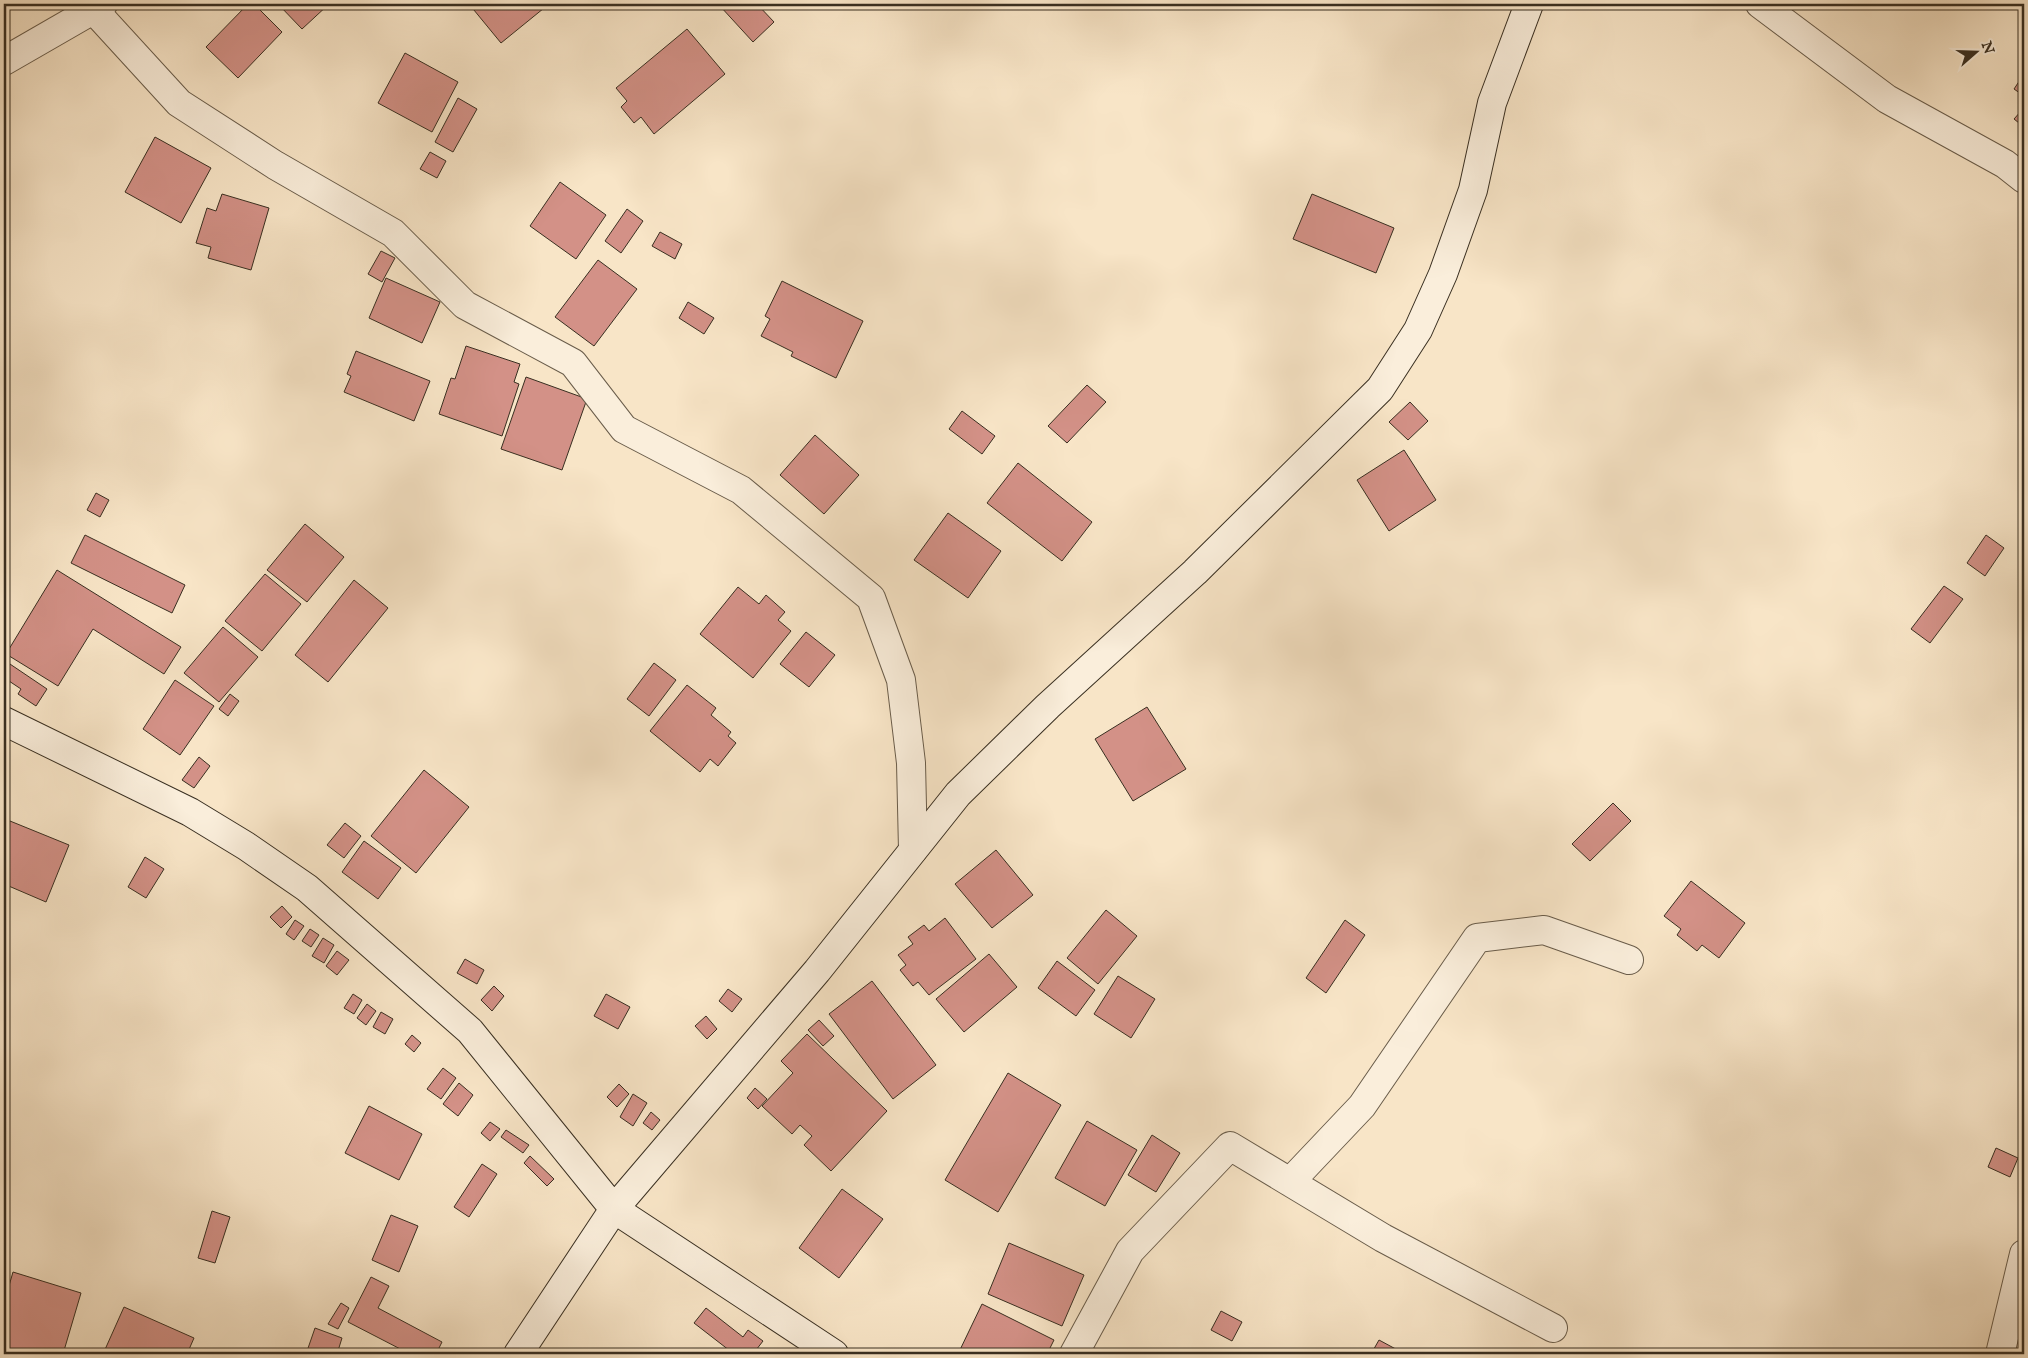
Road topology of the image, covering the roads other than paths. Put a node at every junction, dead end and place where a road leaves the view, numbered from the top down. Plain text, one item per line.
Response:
1 (1529, 4) edge
2 (1760, 4) edge
3 (98, 7) edge
4 (4, 61) edge
5 (2024, 179) edge
6 (4, 721) edge
7 (913, 850) junction
8 (1629, 960) dead end
9 (1290, 1182) junction
10 (614, 1209) junction
11 (2024, 1254) edge
12 (1553, 1328) dead end
13 (518, 1354) edge
14 (834, 1354) edge
15 (1074, 1354) edge
16 (2000, 1354) edge

1 - 7 street
2 - 5 street
3 - 4 street
3 - 7 street
6 - 10 street
7 - 10 street
8 - 9 street
9 - 12 street
9 - 15 street
10 - 13 street
10 - 14 street
11 - 16 street

